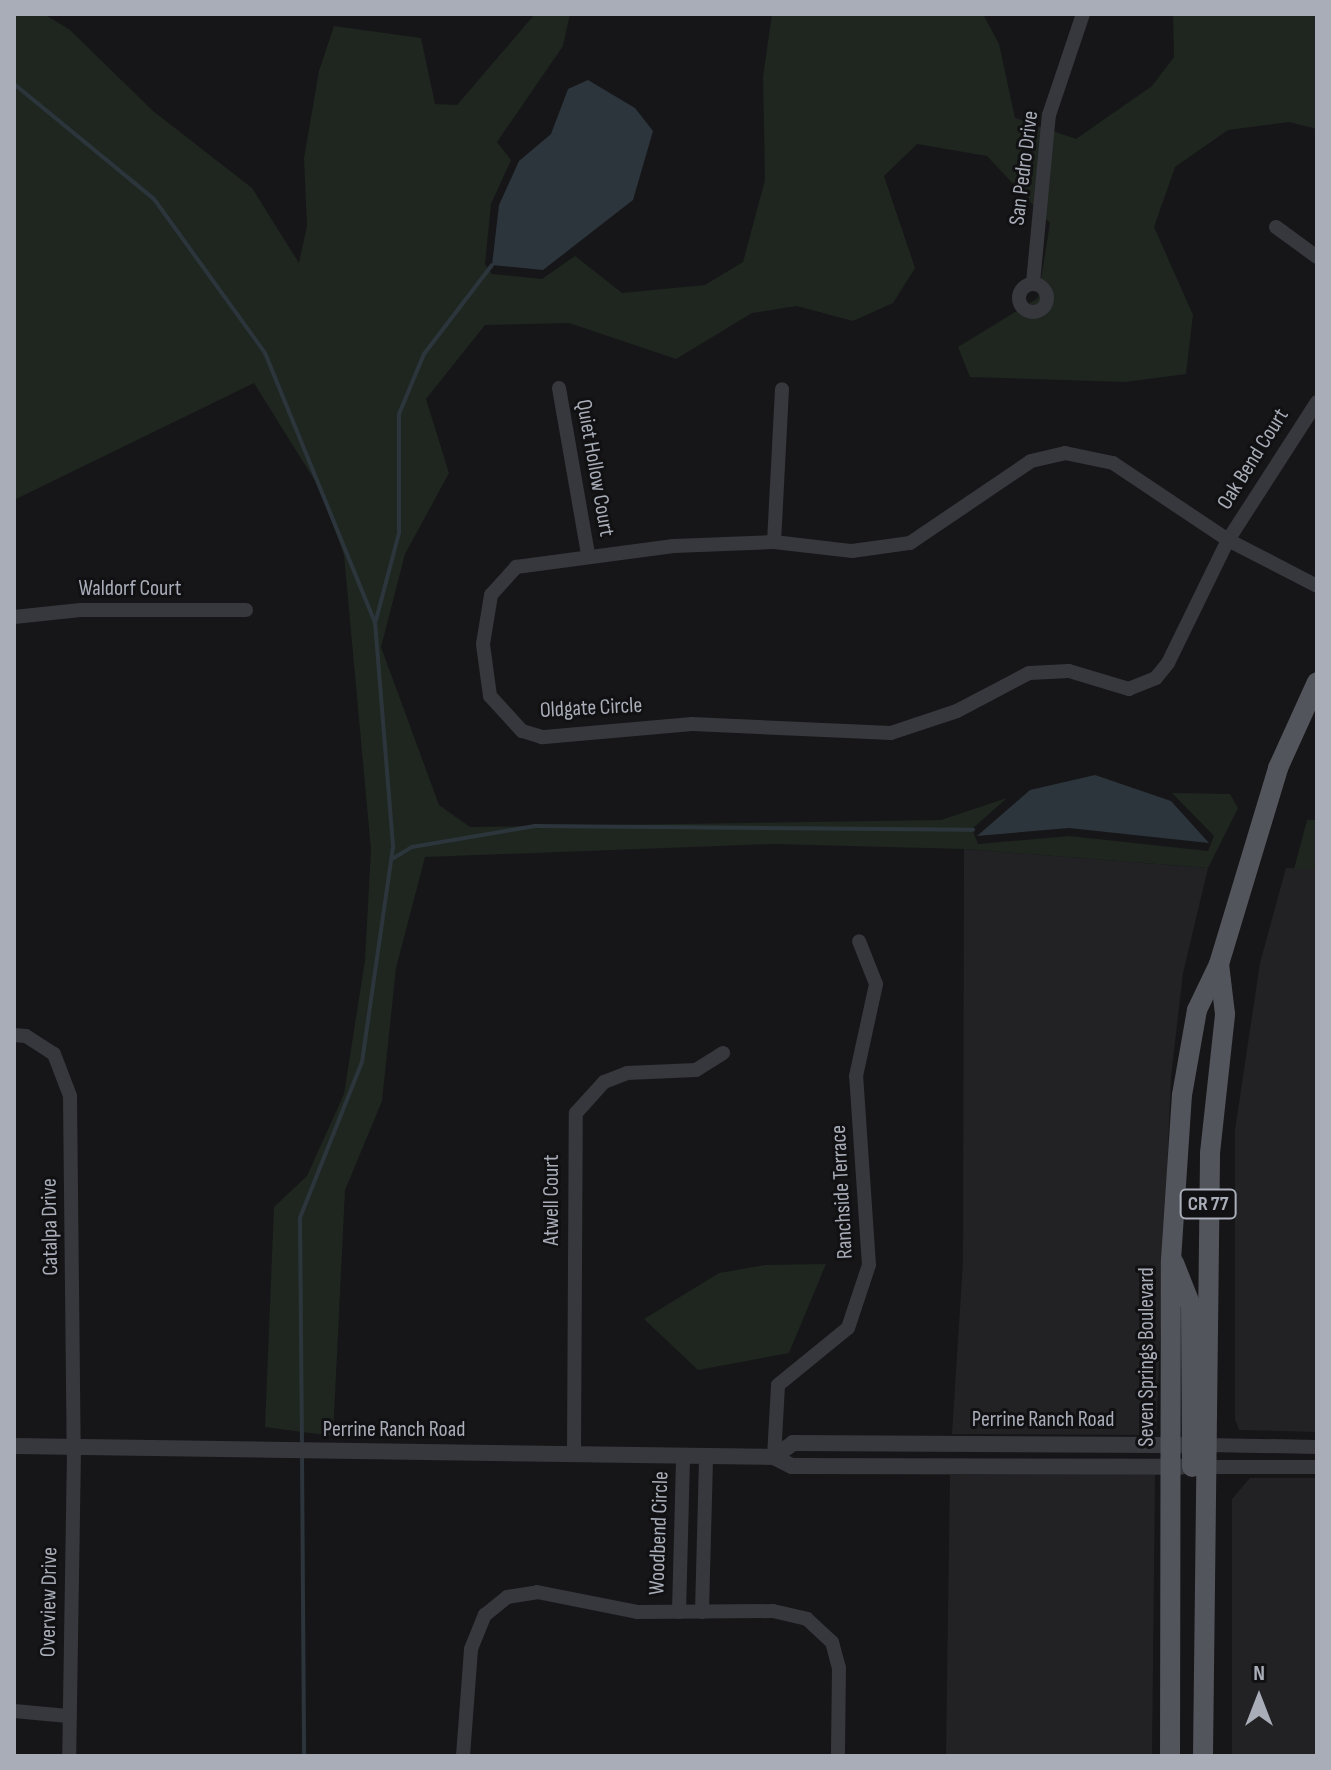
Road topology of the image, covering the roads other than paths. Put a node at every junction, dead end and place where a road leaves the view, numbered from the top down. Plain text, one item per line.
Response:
1 (1083, 14) edge
2 (1276, 227) dead end
3 (1317, 257) edge
4 (1033, 283) dead end
5 (559, 388) dead end
6 (782, 389) dead end
7 (1317, 402) edge
8 (1228, 540) junction
9 (774, 542) junction
10 (588, 555) junction
11 (1317, 586) edge
12 (246, 610) dead end
13 (14, 617) edge
14 (1317, 682) edge
15 (859, 941) dead end
16 (1219, 964) junction
17 (14, 1035) edge
18 (723, 1053) dead end
19 (1190, 1445) junction
20 (14, 1446) edge
21 (1317, 1447) edge
22 (74, 1450) junction
23 (574, 1454) junction
24 (683, 1455) junction
25 (706, 1456) junction
26 (774, 1457) junction
27 (1170, 1467) junction
28 (1199, 1467) junction
29 (1317, 1467) edge
30 (679, 1612) junction
31 (702, 1612) junction
32 (14, 1711) edge
33 (68, 1716) junction
34 (69, 1756) edge
35 (463, 1756) edge
36 (838, 1756) edge
37 (1170, 1756) edge
38 (1203, 1756) edge

1 - 4 street, San Pedro Drive
2 - 3 street
5 - 10 street, Quiet Hollow Court
6 - 9 street
7 - 8 street, Oak Bend Court
8 - 9 street, Oldgate Circle
8 - 10 street, Oldgate Circle
8 - 11 street, Oldgate Circle
9 - 10 street, Oldgate Circle
12 - 13 street, Waldorf Court
14 - 16 main road, Seven Springs Boulevard / CR 77
15 - 26 street, Ranchside Terrace
16 - 19 main road, Seven Springs Boulevard / CR 77
16 - 19 main road, Seven Springs Boulevard / CR 77
17 - 22 street, Catalpa Drive
18 - 23 street, Atwell Court
19 - 21 street, Perrine Ranch Road
19 - 26 street, Perrine Ranch Road
19 - 27 main road, Seven Springs Boulevard / CR 77
19 - 28 main road, Seven Springs Boulevard / CR 77
20 - 22 street, Perrine Ranch Road
22 - 23 street, Perrine Ranch Road
22 - 33 street, Overview Drive
23 - 24 street, Perrine Ranch Road
24 - 25 street, Perrine Ranch Road
24 - 30 street, Woodbend Circle
25 - 26 street, Perrine Ranch Road
25 - 31 street, Woodbend Circle
26 - 27 street, Perrine Ranch Road
27 - 28 street, Perrine Ranch Road
27 - 37 main road, Seven Springs Boulevard / CR 77
28 - 29 street, Perrine Ranch Road
28 - 38 main road, Seven Springs Boulevard / CR 77
30 - 31 street, Woodbend Circle
30 - 35 street, Woodbend Circle
31 - 36 street, Woodbend Circle
32 - 33 street
33 - 34 street, Overview Drive

